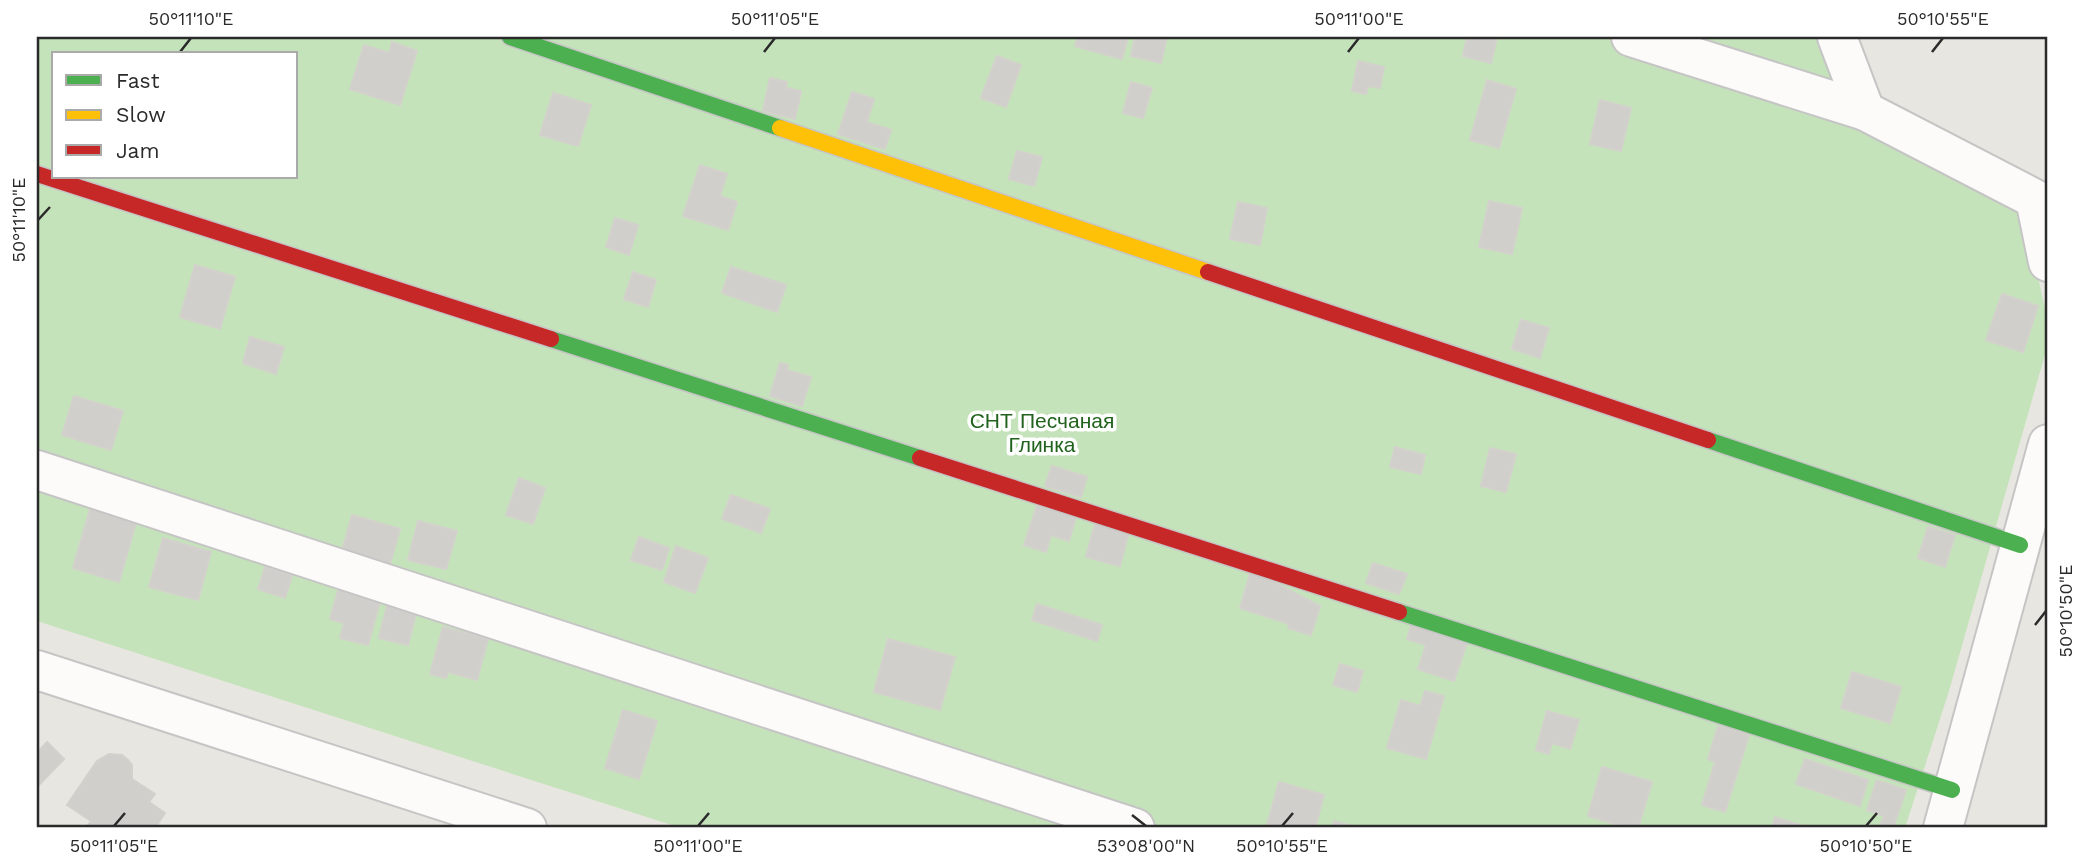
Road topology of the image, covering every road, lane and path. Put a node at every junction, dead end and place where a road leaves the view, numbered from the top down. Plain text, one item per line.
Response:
1 (510, 37) edge
2 (1631, 37) edge
3 (1837, 37) edge
4 (1865, 111) junction
5 (37, 174) edge
6 (2048, 262) edge
7 (2048, 444) edge
8 (37, 470) edge
9 (2020, 545) junction
10 (37, 670) edge
11 (1952, 790) junction
12 (527, 828) edge
13 (1135, 828) edge
14 (1943, 828) edge

1 - 9 street
2 - 4 street
3 - 4 street
4 - 6 street
5 - 11 street
7 - 9 street
8 - 13 street
9 - 11 street
10 - 12 street
11 - 14 street

